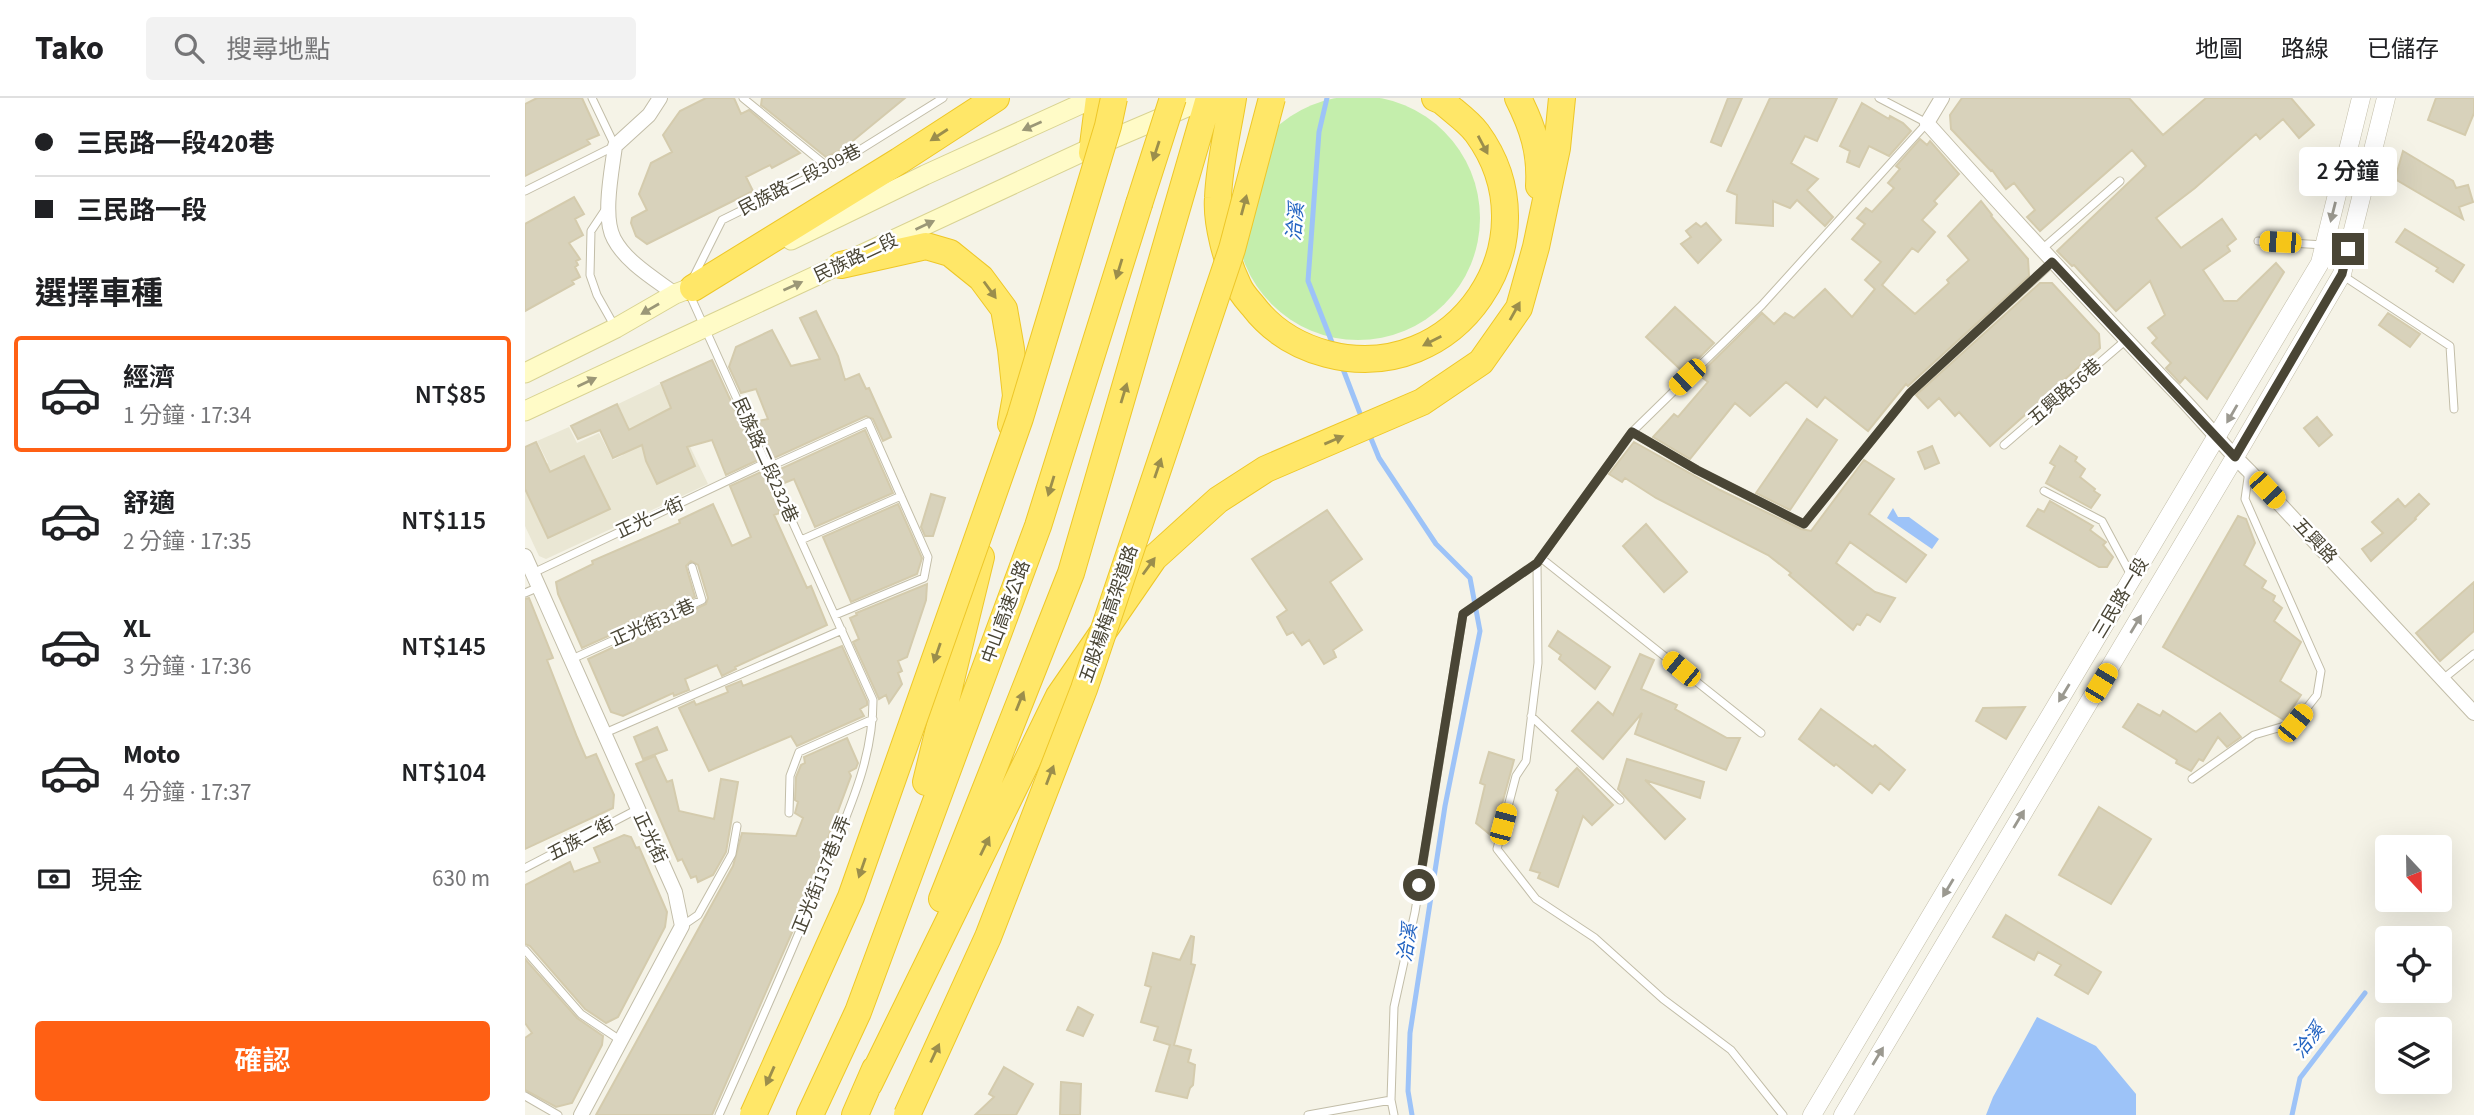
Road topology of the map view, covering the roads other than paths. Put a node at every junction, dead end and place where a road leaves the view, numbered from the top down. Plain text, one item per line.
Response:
1 (592, 98) edge
2 (660, 98) edge
3 (743, 98) edge
4 (756, 98) edge
5 (943, 98) edge
6 (996, 98) edge
7 (1096, 98) edge
8 (1114, 98) edge
9 (1233, 98) edge
10 (1272, 98) edge
11 (1435, 98) edge
12 (1518, 98) edge
13 (1562, 98) edge
14 (1879, 98) edge
15 (1942, 98) edge
16 (2361, 98) edge
17 (2386, 98) edge
18 (1194, 100) edge
19 (761, 113) junction
20 (1927, 123) junction
21 (615, 146) junction
22 (1093, 146) junction
23 (829, 167) junction
24 (2120, 181) dead end
25 (525, 191) edge
26 (608, 206) junction
27 (2258, 241) dead end
28 (2325, 245) junction
29 (1536, 247) junction
30 (2041, 250) junction
31 (2052, 262) junction
32 (841, 265) junction
33 (2342, 274) junction
34 (685, 291) junction
35 (704, 327) junction
36 (616, 328) junction
37 (2126, 340) junction
38 (525, 373) edge
39 (2454, 409) dead end
40 (525, 411) edge
41 (1632, 432) junction
42 (2217, 439) junction
43 (1008, 443) junction
44 (2004, 445) dead end
45 (2235, 457) junction
46 (768, 465) junction
47 (2249, 471) junction
48 (2044, 491) dead end
49 (901, 496) junction
50 (801, 540) junction
51 (525, 556) edge
52 (1539, 561) junction
53 (692, 567) dead end
54 (2133, 579) junction
55 (536, 580) junction
56 (525, 593) edge
57 (835, 615) junction
58 (842, 630) junction
59 (2474, 654) edge
60 (572, 659) junction
61 (2443, 679) junction
62 (2474, 713) edge
63 (1531, 716) junction
64 (873, 719) junction
65 (1761, 733) dead end
66 (604, 734) junction
67 (2192, 779) dead end
68 (1620, 800) dead end
69 (636, 810) junction
70 (789, 813) dead end
71 (737, 826) dead end
72 (525, 869) edge
73 (682, 926) junction
74 (525, 950) edge
75 (858, 1012) junction
76 (619, 1040) junction
77 (869, 1084) junction
78 (525, 1096) edge
79 (1391, 1100) junction
80 (558, 1115) edge
81 (580, 1115) edge
82 (719, 1115) edge
83 (753, 1115) edge
84 (810, 1115) edge
85 (855, 1115) edge
86 (907, 1115) edge
87 (1308, 1115) edge
88 (1394, 1115) edge
89 (1783, 1115) edge
90 (1812, 1115) edge
91 (1843, 1115) edge

1 - 21 lane
2 - 21 street
3 - 19 lane
4 - 19 lane
5 - 23 lane, 民族路二段309巷
6 -> 34 highway
7 - 22 highway
7 -> 34 main road
8 -> 83 highway, bridge
11 -> 9 highway
86 -> 10 highway, 五股楊梅高架道路, bridge
12 - 29 highway
13 - 29 highway
14 - 20 lane
15 - 20 street
16 -> 28 street, 三民路一段
17 - 33 street, 三民路一段
18 - 22 main road, 民族路二段
18 -> 75 highway, 中山高速公路, bridge
77 -> 18 highway
19 - 23 lane
20 - 30 street, 五興路
20 - 41 lane
21 - 25 lane
21 - 26 street
32 -> 22 main road, 民族路二段
22 - 43 highway
23 - 34 lane, 民族路二段309巷
24 - 30 lane
26 - 34 street
26 - 36 lane
27 - 28 lane
28 -> 42 street, 三民路一段
77 -> 29 highway
30 - 31 street, 五興路
31 - 37 street, 五興路
31 - 41 lane
35 -> 32 main road, 民族路二段
32 -> 43 highway
33 - 39 lane
33 - 45 street, 三民路一段
34 - 35 lane, 民族路二段232巷
34 -> 36 main road
40 -> 35 main road, 民族路二段
35 - 46 lane, 民族路二段232巷
36 - 38 main road
37 - 42 street, 五興路
37 - 44 lane, 五興路56巷
41 - 52 lane
42 - 45 street, 五興路
42 - 54 street, 三民路一段
43 - 75 highway
45 - 47 street, 五興路
91 -> 45 street, 三民路一段
46 - 49 lane, 正光一街
46 - 50 lane, 民族路二段232巷
46 - 55 lane, 正光一街
47 - 61 street, 五興路
47 - 67 lane
48 - 54 lane
49 - 50 lane
49 - 57 lane
50 - 57 lane, 民族路二段232巷
51 - 55 street, 正光街
52 - 63 lane
52 - 65 lane
52 - 79 lane
53 - 60 lane, 正光街31巷
54 -> 90 street, 三民路一段
55 - 56 lane, 正光一街
55 - 60 street, 正光街
57 - 58 lane, 民族路二段232巷
58 - 64 lane, 正光街137巷1弄
58 - 66 lane
59 - 61 lane
60 - 66 street, 正光街
61 - 62 street, 五興路
63 - 68 lane
63 - 89 lane
64 - 70 lane
64 - 82 lane, 正光街137巷1弄
66 - 69 street, 正光街
69 - 72 lane, 五族二街
69 - 73 street, 正光街
71 - 73 lane
73 - 76 street
74 - 76 lane
75 - 84 highway, 中山高速公路
76 - 81 street
77 - 85 highway
78 - 80 lane
79 - 87 lane
79 - 88 lane

